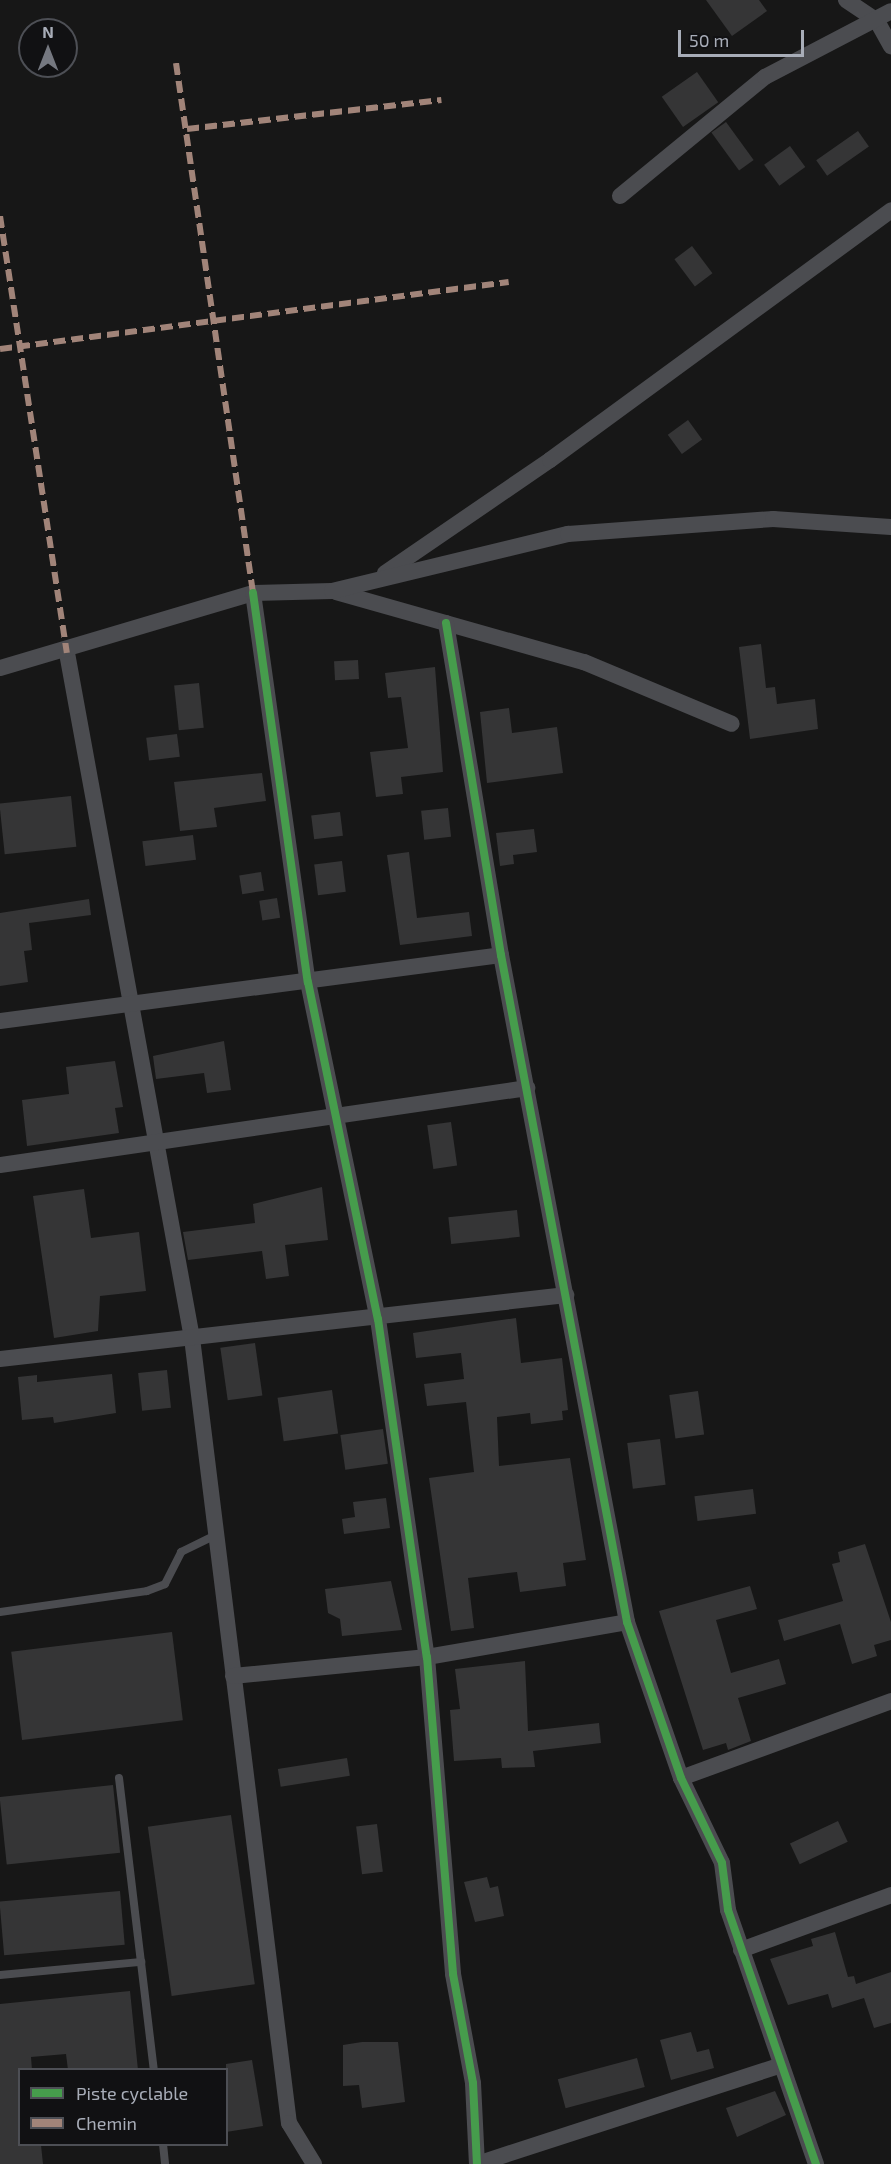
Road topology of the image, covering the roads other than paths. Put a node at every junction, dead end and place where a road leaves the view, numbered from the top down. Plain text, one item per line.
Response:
1 (846, 0) edge
2 (884, 16) edge
3 (891, 46) edge
4 (620, 196) dead end
5 (891, 210) edge
6 (891, 527) edge
7 (375, 580) junction
8 (332, 591) junction
9 (253, 593) junction
10 (446, 623) junction
11 (67, 652) junction
12 (0, 668) edge
13 (732, 724) dead end
14 (501, 955) junction
15 (308, 982) junction
16 (130, 1007) junction
17 (0, 1021) edge
18 (526, 1088) junction
19 (333, 1118) junction
20 (157, 1146) junction
21 (0, 1165) edge
22 (566, 1295) junction
23 (378, 1319) junction
24 (192, 1338) junction
25 (0, 1359) edge
26 (216, 1535) junction
27 (0, 1612) edge
28 (627, 1622) junction
29 (427, 1658) junction
30 (232, 1676) junction
31 (891, 1701) edge
32 (119, 1778) dead end
33 (681, 1778) junction
34 (891, 1895) edge
35 (741, 1950) junction
36 (141, 1962) junction
37 (0, 1975) edge
38 (781, 2065) junction
39 (154, 2068) edge
40 (163, 2146) edge
41 (165, 2164) edge
42 (314, 2164) edge
43 (477, 2164) edge
44 (816, 2164) edge

1 - 2 street
2 - 3 street
2 - 4 street
5 - 7 street
6 - 7 street
7 - 8 street
8 - 9 street
8 - 10 street
9 - 11 street
9 - 15 street
10 - 13 street
10 - 14 street
11 - 12 street
11 - 16 street
14 - 15 street
14 - 18 street
15 - 16 street
15 - 19 street
16 - 17 street
16 - 20 street
18 - 19 street
18 - 22 street
19 - 20 street
19 - 23 street
20 - 21 street
20 - 24 street
22 - 23 street
22 - 28 street
23 - 24 street
23 - 29 street
24 - 25 street
24 - 26 street
26 - 27 lane
26 - 30 street
28 - 29 street
28 - 33 street
29 - 30 street
29 - 43 street
30 - 42 street
31 - 33 street
32 - 36 lane
33 - 35 street
34 - 35 street
35 - 38 street
36 - 37 lane
36 - 39 lane
38 - 43 street
38 - 44 street
40 - 41 lane

